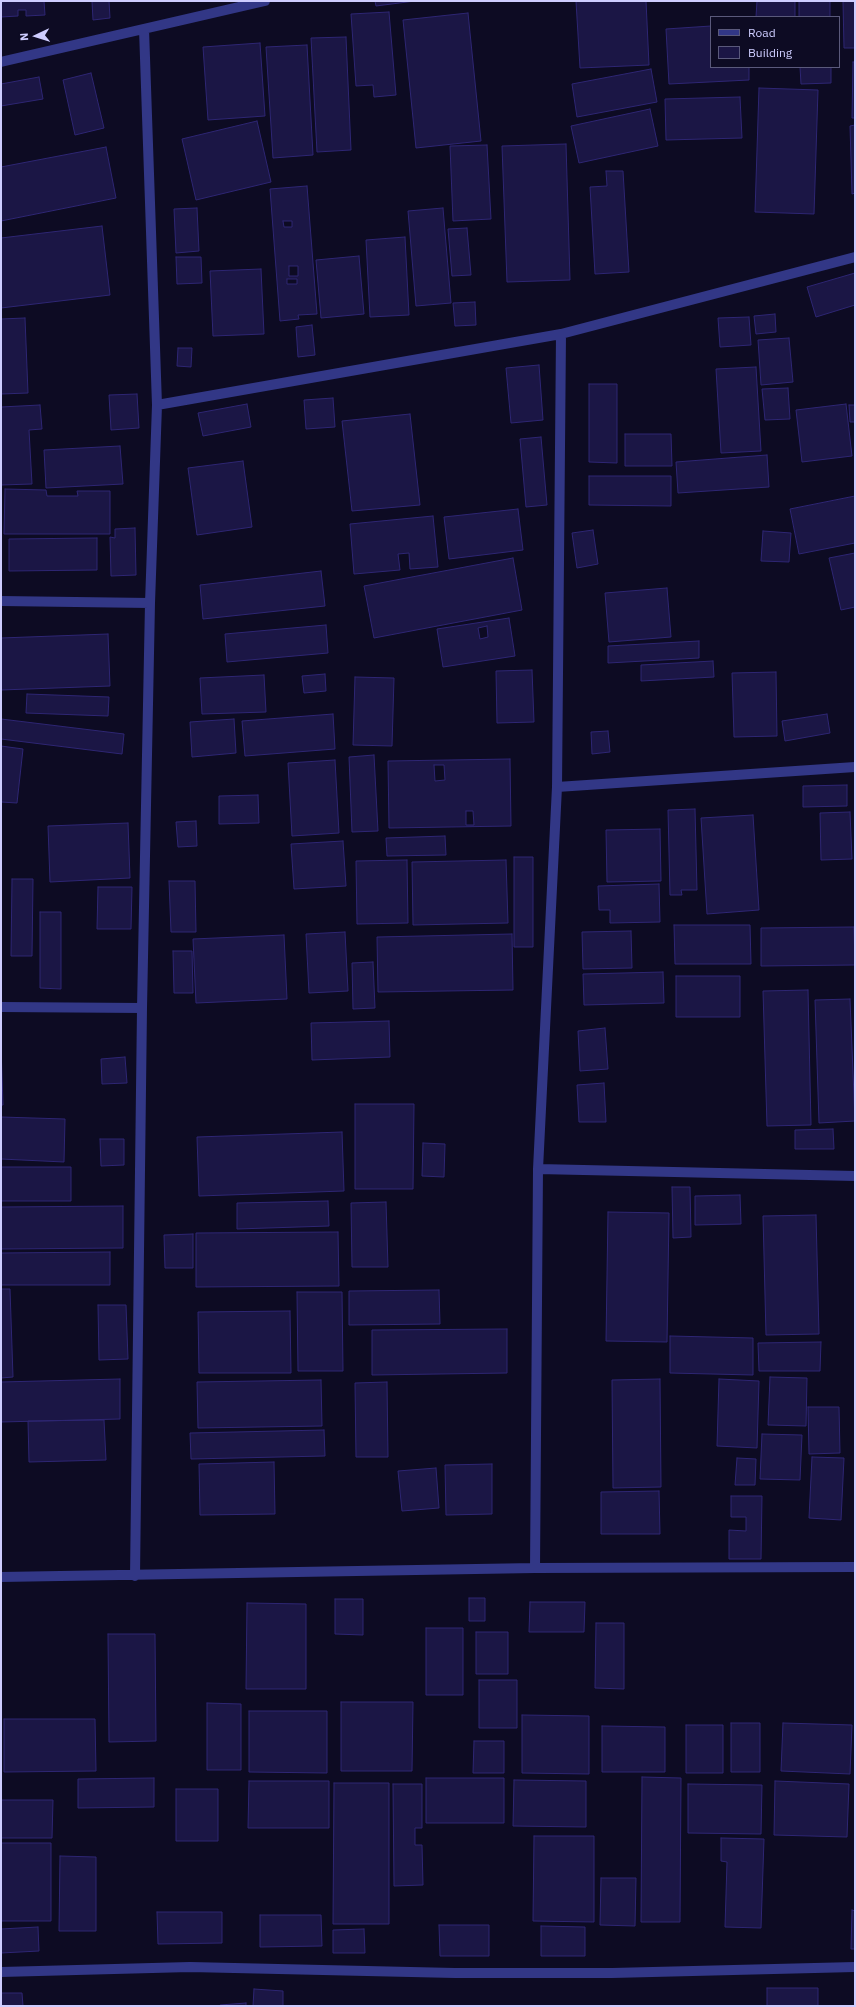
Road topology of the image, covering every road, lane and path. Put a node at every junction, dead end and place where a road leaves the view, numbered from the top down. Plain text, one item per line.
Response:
1 (265, 1) edge
2 (144, 29) junction
3 (1, 62) edge
4 (855, 257) edge
5 (561, 334) junction
6 (157, 405) junction
7 (1, 601) edge
8 (150, 603) junction
9 (855, 766) edge
10 (557, 787) junction
11 (1, 1007) edge
12 (142, 1008) junction
13 (538, 1169) junction
14 (855, 1176) edge
15 (855, 1567) edge
16 (535, 1568) junction
17 (134, 1576) junction
18 (1, 1577) edge
19 (855, 1967) edge
20 (1, 1972) edge

1 - 2 street
2 - 3 street
2 - 6 street
4 - 5 street
5 - 6 street
5 - 10 street
6 - 8 street
7 - 8 street
8 - 12 street
9 - 10 street
10 - 13 street
11 - 12 street
12 - 17 street
13 - 14 street
13 - 16 street
15 - 16 street
16 - 17 street
17 - 18 street
19 - 20 street

